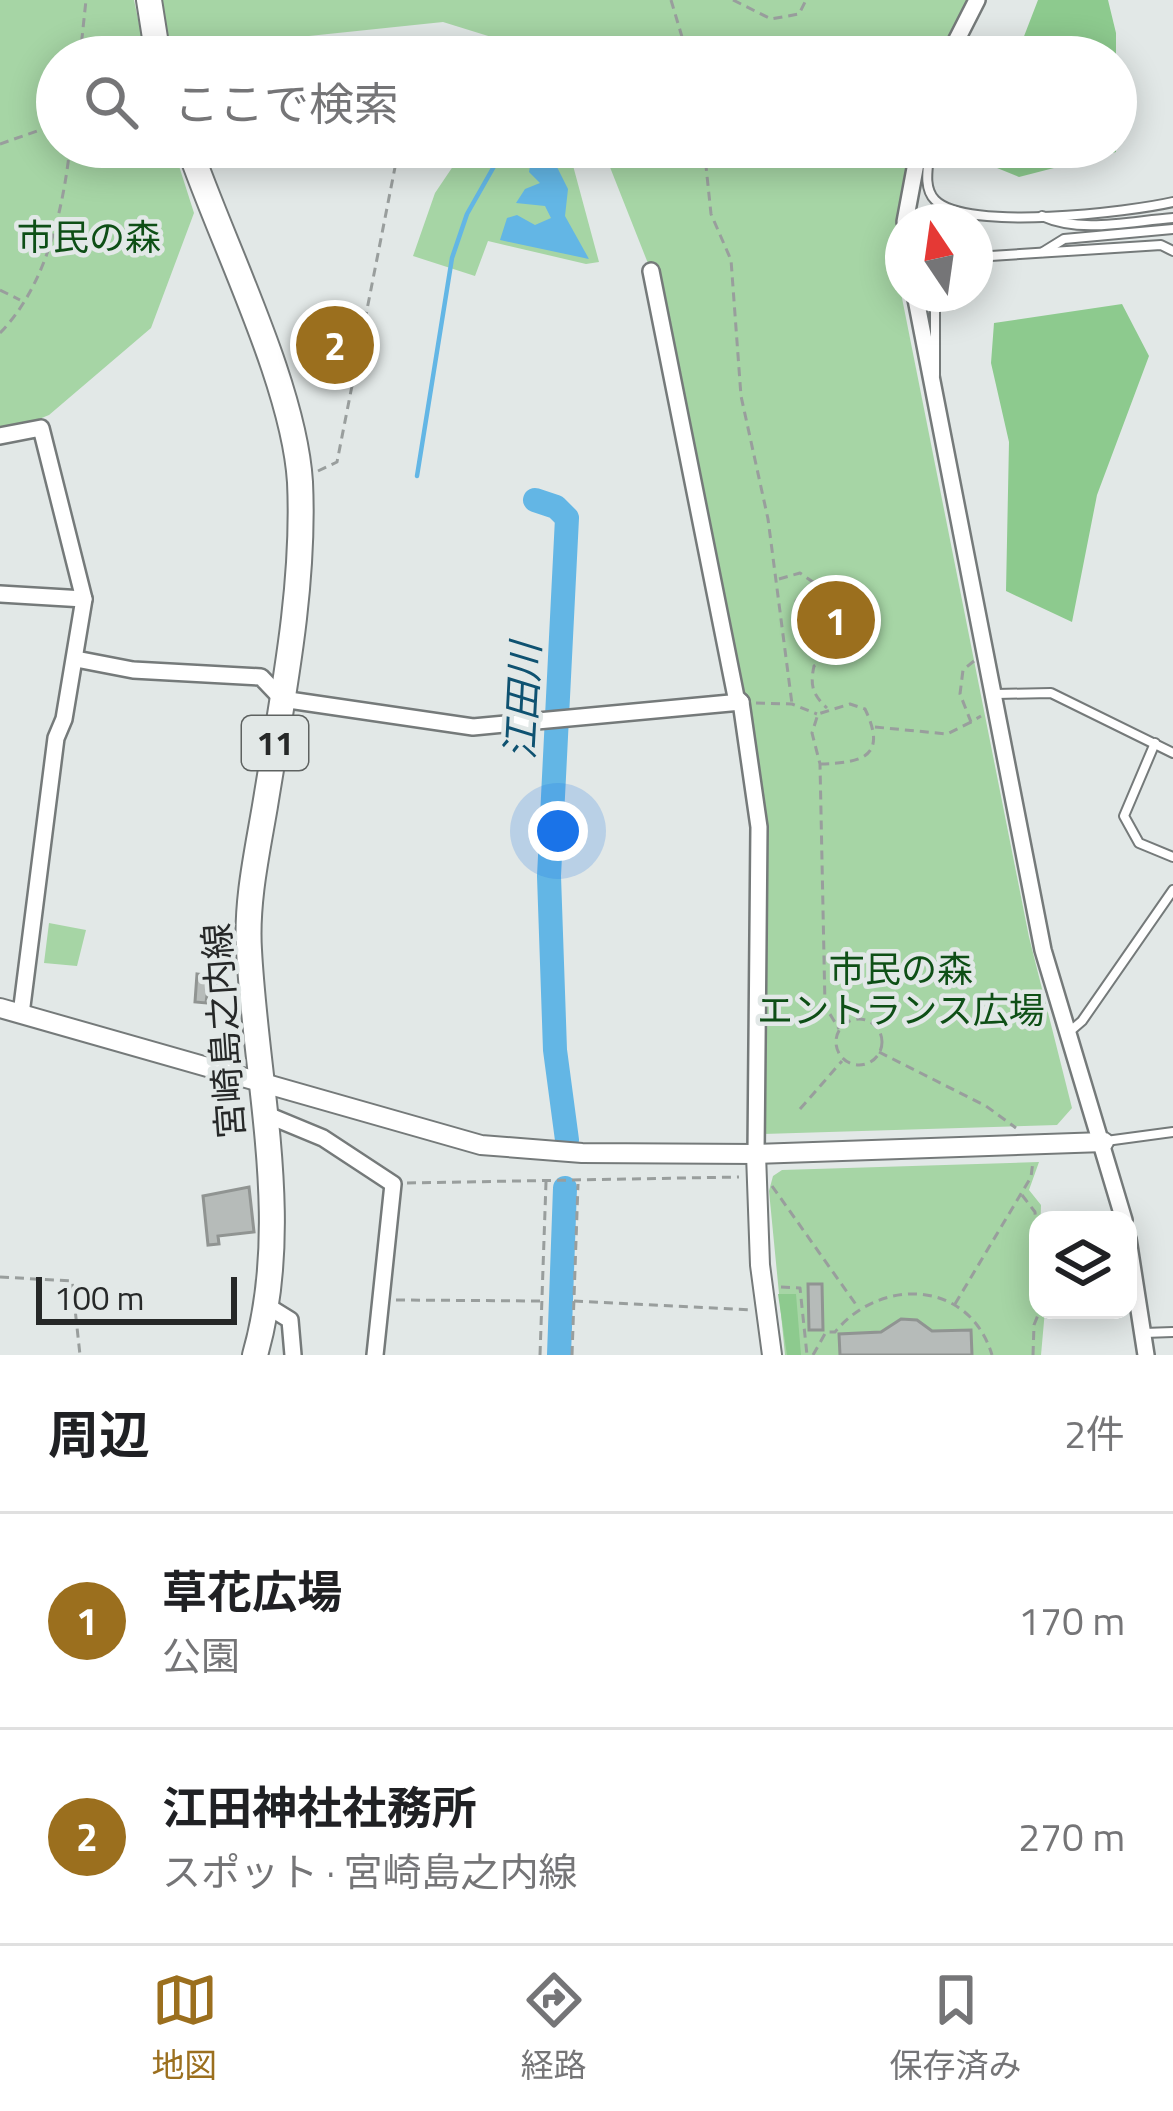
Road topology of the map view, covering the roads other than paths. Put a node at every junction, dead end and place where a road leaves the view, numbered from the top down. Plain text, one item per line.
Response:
1 (149, 0) edge
2 (976, 0) edge
3 (155, 36) edge
4 (958, 36) edge
5 (197, 168) edge
6 (915, 168) edge
7 (929, 168) edge
8 (1173, 202) edge
9 (908, 204) edge
10 (1041, 215) junction
11 (998, 217) junction
12 (1173, 218) edge
13 (993, 219) edge
14 (1173, 229) edge
15 (1173, 251) edge
16 (1043, 252) junction
17 (993, 254) edge
18 (651, 271) dead end
19 (918, 312) edge
20 (933, 312) edge
21 (932, 382) junction
22 (0, 436) edge
23 (0, 594) edge
24 (84, 599) junction
25 (76, 658) junction
26 (996, 694) junction
27 (282, 699) junction
28 (741, 702) junction
29 (1155, 743) junction
30 (1173, 754) edge
31 (1173, 857) edge
32 (1173, 890) edge
33 (0, 1008) edge
34 (21, 1014) junction
35 (1068, 1033) junction
36 (262, 1086) junction
37 (265, 1114) junction
38 (1173, 1132) edge
39 (1104, 1142) junction
40 (756, 1154) junction
41 (1122, 1211) edge
42 (1137, 1292) edge
43 (269, 1307) junction
44 (1173, 1332) edge
45 (1144, 1334) junction
46 (255, 1355) edge
47 (293, 1355) edge
48 (375, 1355) edge
49 (772, 1355) edge
50 (1146, 1355) edge

1 - 3 main road
2 - 4 street
5 - 27 main road, 宮崎島之内線 / 11
6 - 9 street
7 - 11 lane
8 - 10 lane
10 - 11 lane
10 - 12 lane
11 - 13 lane
14 - 16 lane
15 - 16 lane
16 - 17 lane
18 - 28 street
19 - 21 street
20 - 21 lane
21 - 26 street
22 - 24 street
23 - 24 street
24 - 25 street
25 - 27 street
25 - 34 street
26 - 29 lane
26 - 35 street
27 - 28 street
27 - 36 main road, 宮崎島之内線 / 11
28 - 40 street
29 - 30 lane
29 - 31 lane
32 - 35 lane
33 - 34 street
34 - 36 street
35 - 39 street
36 - 37 main road, 宮崎島之内線 / 11
36 - 40 street
37 - 43 main road, 宮崎島之内線 / 11
37 - 48 street
38 - 39 lane
39 - 40 street
39 - 41 street
40 - 49 street
42 - 45 street
43 - 46 main road, 宮崎島之内線 / 11
43 - 47 street
44 - 45 lane
45 - 50 street

